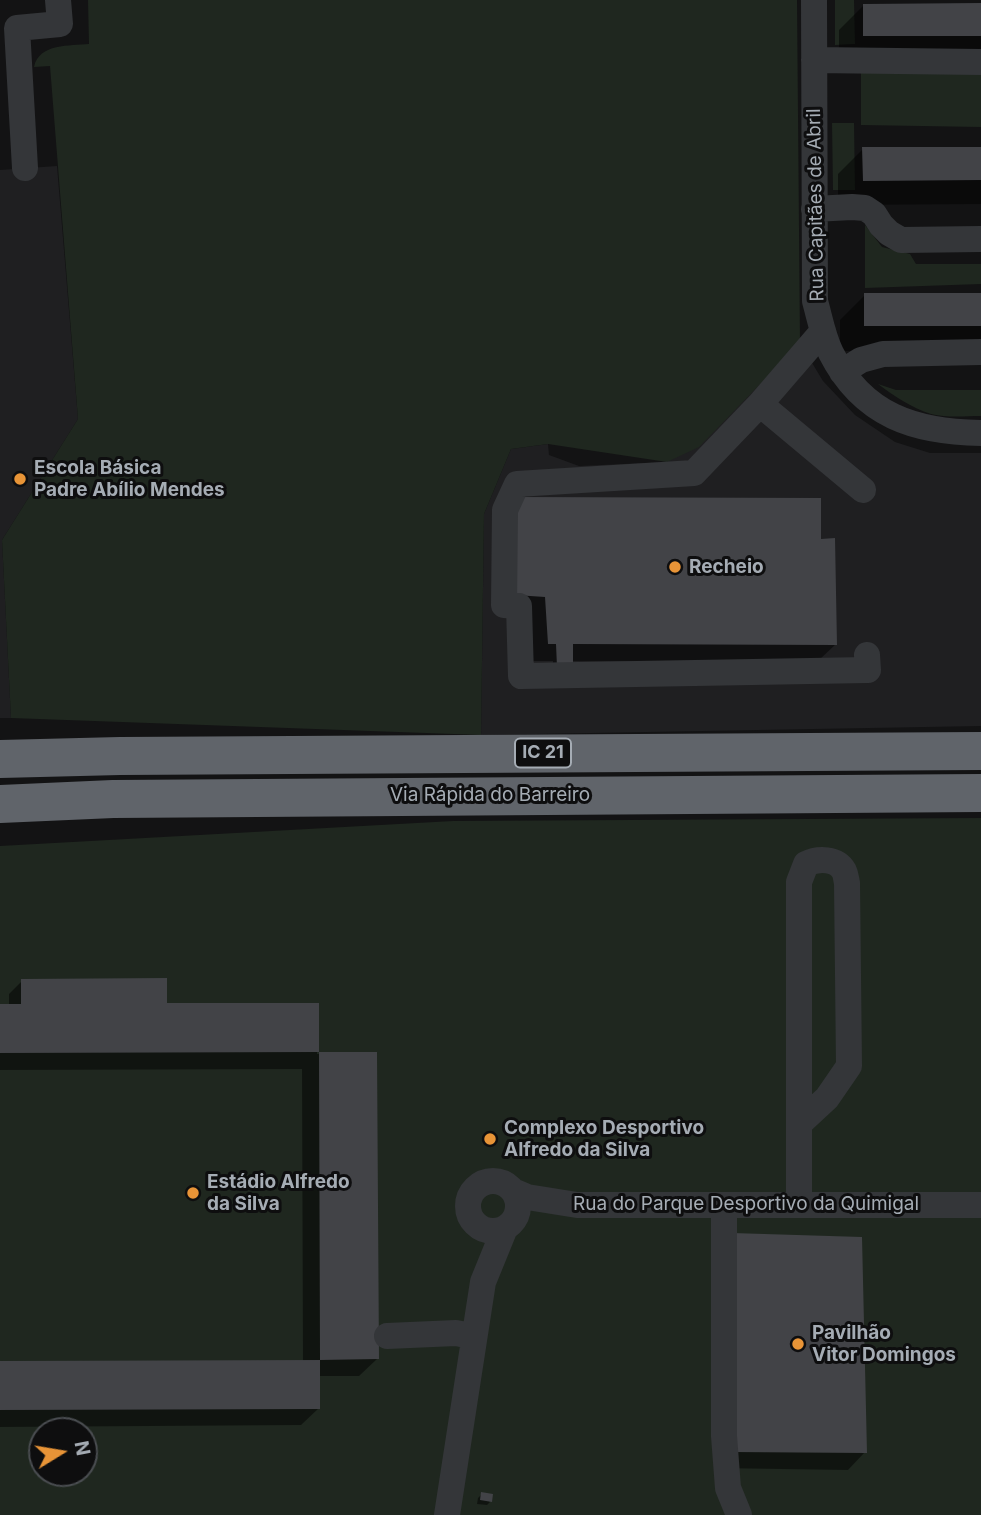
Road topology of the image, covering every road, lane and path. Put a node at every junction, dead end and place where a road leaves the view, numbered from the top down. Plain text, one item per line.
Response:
1 (58, 0) edge
2 (814, 0) edge
3 (8, 25) edge
4 (814, 60) junction
5 (981, 62) edge
6 (25, 168) dead end
7 (814, 209) junction
8 (981, 239) edge
9 (823, 331) junction
10 (981, 352) edge
11 (842, 372) junction
12 (760, 404) junction
13 (981, 433) edge
14 (863, 490) dead end
15 (867, 655) dead end
16 (981, 751) edge
17 (0, 759) edge
18 (981, 793) edge
19 (0, 804) edge
20 (799, 1124) junction
21 (513, 1192) junction
22 (577, 1205) junction
23 (724, 1205) junction
24 (799, 1205) junction
25 (981, 1205) edge
26 (474, 1223) junction
27 (509, 1225) junction
28 (483, 1282) junction
29 (387, 1336) dead end
30 (474, 1340) junction
31 (447, 1515) edge
32 (739, 1515) edge

1 - 3 street
2 - 4 street, Rua Capitães de Abril
3 - 6 street
4 - 5 street
4 - 7 street, Rua Capitães de Abril
7 - 8 street
7 - 9 street, Rua Capitães de Abril
9 - 11 street, Rua Capitães de Abril
9 - 12 street
10 - 11 street
11 - 13 street, Rua Capitães de Abril
12 - 14 street
12 - 15 street
16 - 17 highway, IC 21
18 - 19 highway, Via Rápida do Barreiro / IC 21
20 - 20 street
20 - 24 street
21 - 22 street, Rua do Parque Desportivo da Quimigal
21 - 26 street
21 - 27 street
22 - 23 street, Rua do Parque Desportivo da Quimigal
22 - 27 street
23 - 24 street, Rua do Parque Desportivo da Quimigal
23 - 32 street
24 - 25 street, Rua do Parque Desportivo da Quimigal
26 - 27 street
26 - 28 street
27 - 28 street
28 - 30 street
29 - 30 street
30 - 31 street

